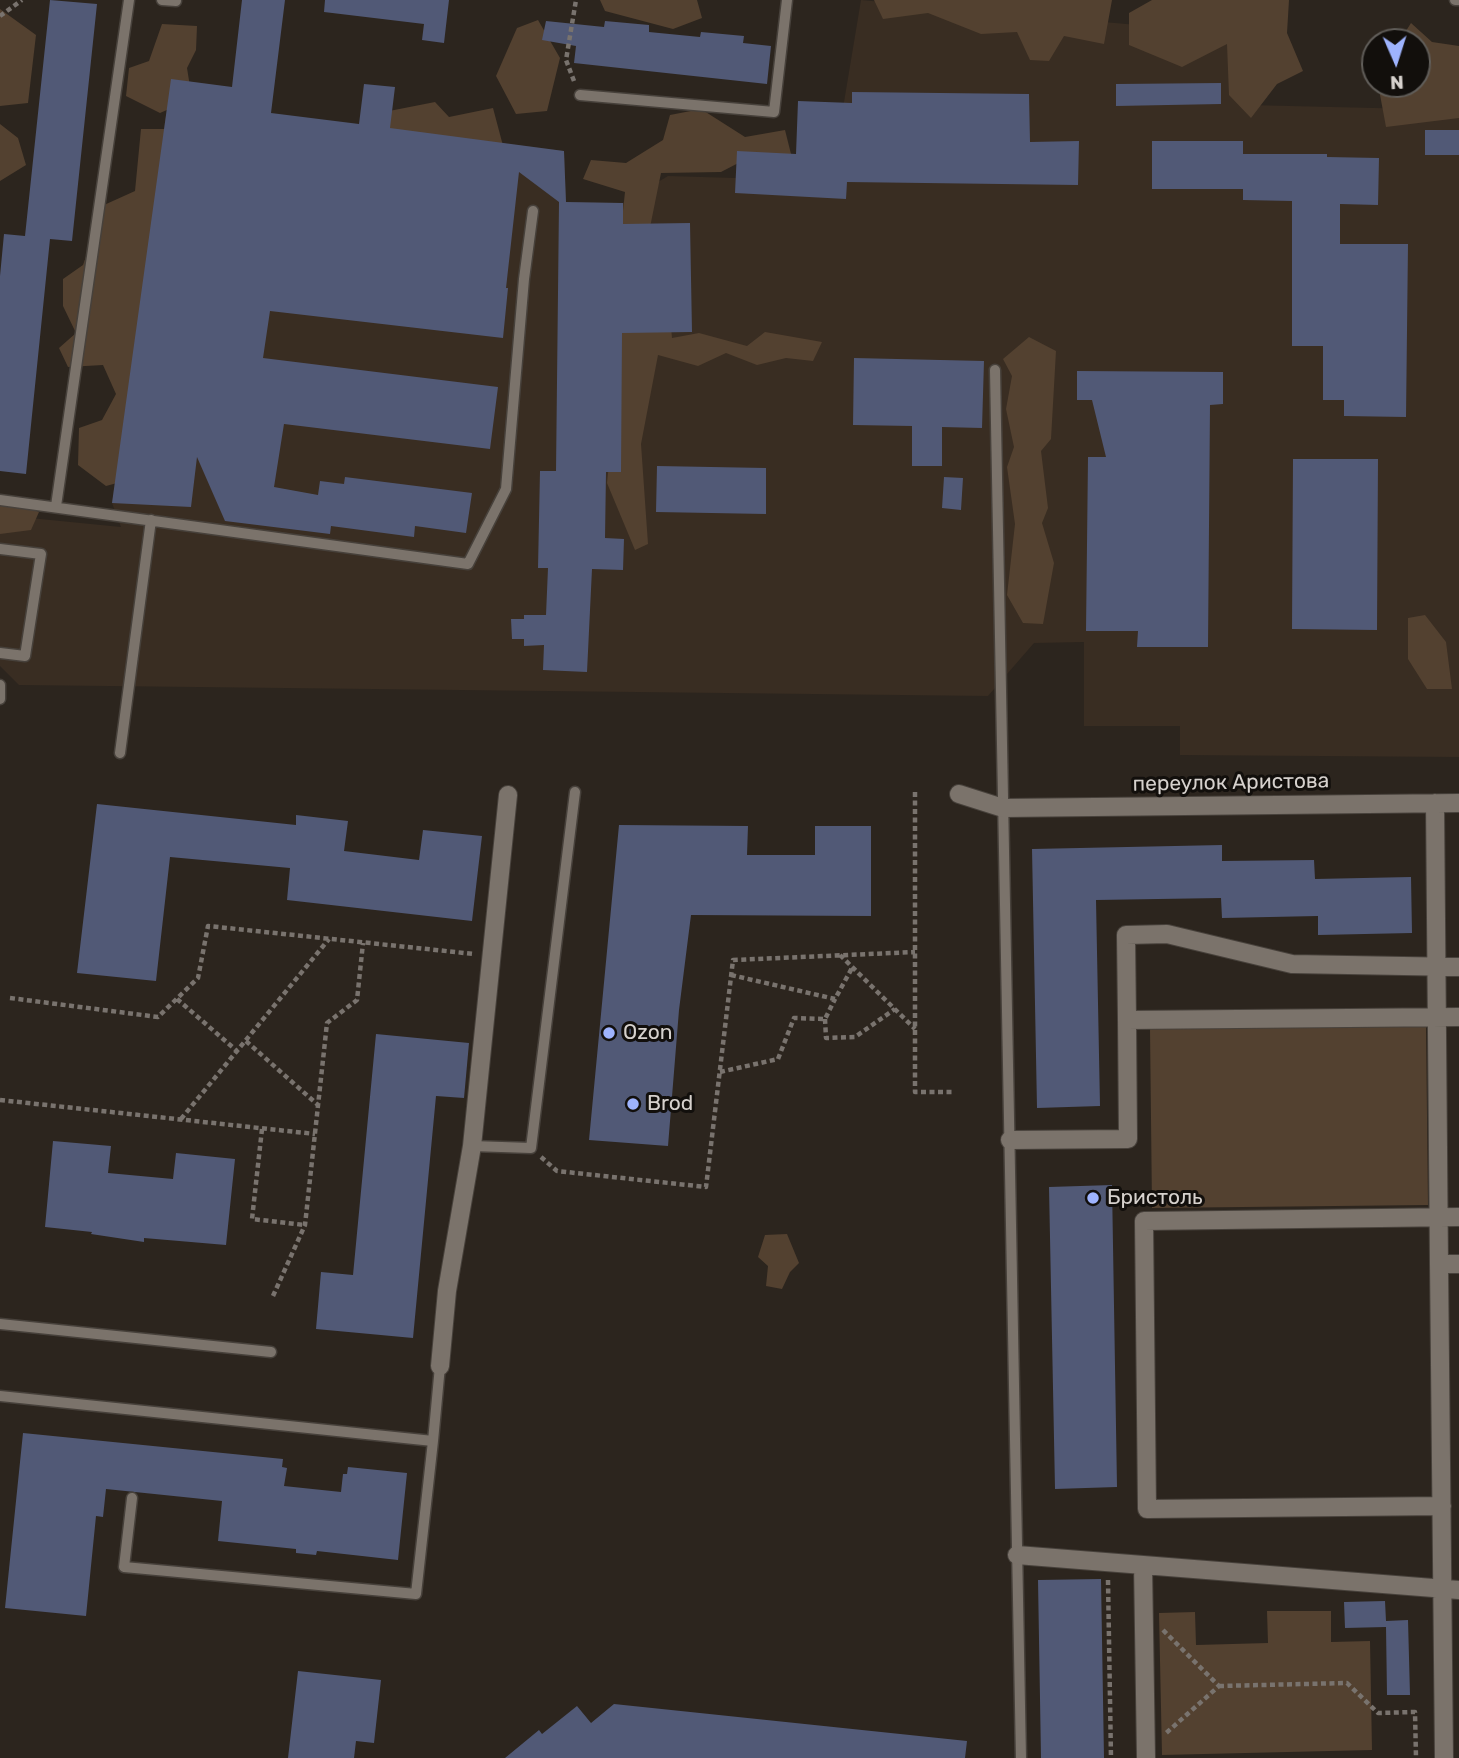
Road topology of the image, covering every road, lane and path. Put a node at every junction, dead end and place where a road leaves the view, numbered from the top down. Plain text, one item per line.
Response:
1 (22, 0) edge
2 (129, 0) edge
3 (162, 0) edge
4 (576, 0) edge
5 (787, 0) edge
6 (176, 1) edge
7 (0, 16) edge
8 (580, 95) joint
9 (534, 211) dead end
10 (995, 370) dead end
11 (0, 500) edge
12 (56, 506) junction
13 (151, 520) junction
14 (0, 549) edge
15 (0, 653) edge
16 (0, 685) edge
17 (0, 699) edge
18 (120, 753) dead end
19 (575, 792) dead end
20 (915, 792) dead end
21 (959, 794) dead end
22 (508, 795) dead end
23 (1435, 803) junction
24 (1459, 803) edge
25 (1003, 808) junction
26 (329, 939) junction
27 (363, 943) junction
28 (915, 952) junction
29 (839, 955) junction
30 (492, 956) junction
31 (1437, 966) junction
32 (1459, 967) edge
33 (852, 968) junction
34 (731, 975) junction
35 (10, 998) dead end
36 (176, 999) junction
37 (835, 999) junction
38 (895, 1009) junction
39 (1437, 1017) junction
40 (1459, 1017) edge
41 (824, 1018) junction
42 (1127, 1020) junction
43 (915, 1030) junction
44 (246, 1041) junction
45 (237, 1051) junction
46 (720, 1072) junction
47 (955, 1092) dead end
48 (0, 1100) edge
49 (318, 1105) junction
50 (181, 1119) junction
51 (262, 1129) junction
52 (315, 1134) junction
53 (1010, 1140) junction
54 (472, 1146) junction
55 (531, 1149) junction
56 (1439, 1217) junction
57 (1459, 1217) edge
58 (305, 1225) junction
59 (1439, 1264) junction
60 (1459, 1264) edge
61 (273, 1296) dead end
62 (0, 1324) edge
63 (271, 1352) dead end
64 (440, 1366) joint
65 (0, 1396) edge
66 (433, 1441) junction
67 (132, 1497) dead end
68 (1442, 1506) junction
69 (1450, 1527) edge
70 (1017, 1555) junction
71 (1143, 1565) junction
72 (1117, 1583) dead end
73 (1451, 1590) edge
74 (1143, 1610) junction
75 (1219, 1686) junction
76 (1146, 1755) edge
77 (1021, 1758) edge
78 (1111, 1758) edge
79 (1416, 1758) edge
80 (1444, 1758) edge

1 - 7 path
2 - 12 lane
3 - 6 lane
4 - 8 path
5 - 8 lane
9 - 13 lane
10 - 25 lane
11 - 12 lane
12 - 13 lane
13 - 18 lane
14 - 15 lane
16 - 17 lane
19 - 55 lane
20 - 28 path
21 - 25 street, переулок Аристова
22 - 30 street
23 - 24 street, переулок Аристова
23 - 25 street, переулок Аристова
23 - 31 street
25 - 53 lane
26 - 27 path
26 - 36 path
26 - 44 path
27 - 30 path
27 - 49 path
28 - 29 path
28 - 43 path
29 - 33 path
29 - 34 path
30 - 54 street
31 - 32 street
31 - 39 street
31 - 42 street
33 - 37 path
33 - 38 path
34 - 37 path
34 - 46 path
35 - 36 path
36 - 45 path
37 - 41 path
38 - 41 path
38 - 43 path
39 - 40 street
39 - 42 street
39 - 56 street
41 - 46 path
42 - 53 street
43 - 47 path
44 - 45 path
44 - 49 path
45 - 50 path
46 - 55 path
48 - 50 path
49 - 52 path
50 - 51 path
51 - 52 path
51 - 58 path
52 - 58 path
53 - 70 lane
54 - 55 lane
54 - 64 street
56 - 57 street
56 - 59 street
56 - 68 street
58 - 61 path
59 - 60 street
59 - 68 street
62 - 63 lane
64 - 66 lane
65 - 66 lane
66 - 67 lane
68 - 69 street
69 - 73 street
70 - 71 street
70 - 77 lane
71 - 73 street
71 - 74 street
72 - 78 path
73 - 80 street
74 - 75 path
74 - 76 street
75 - 76 path
75 - 79 path

